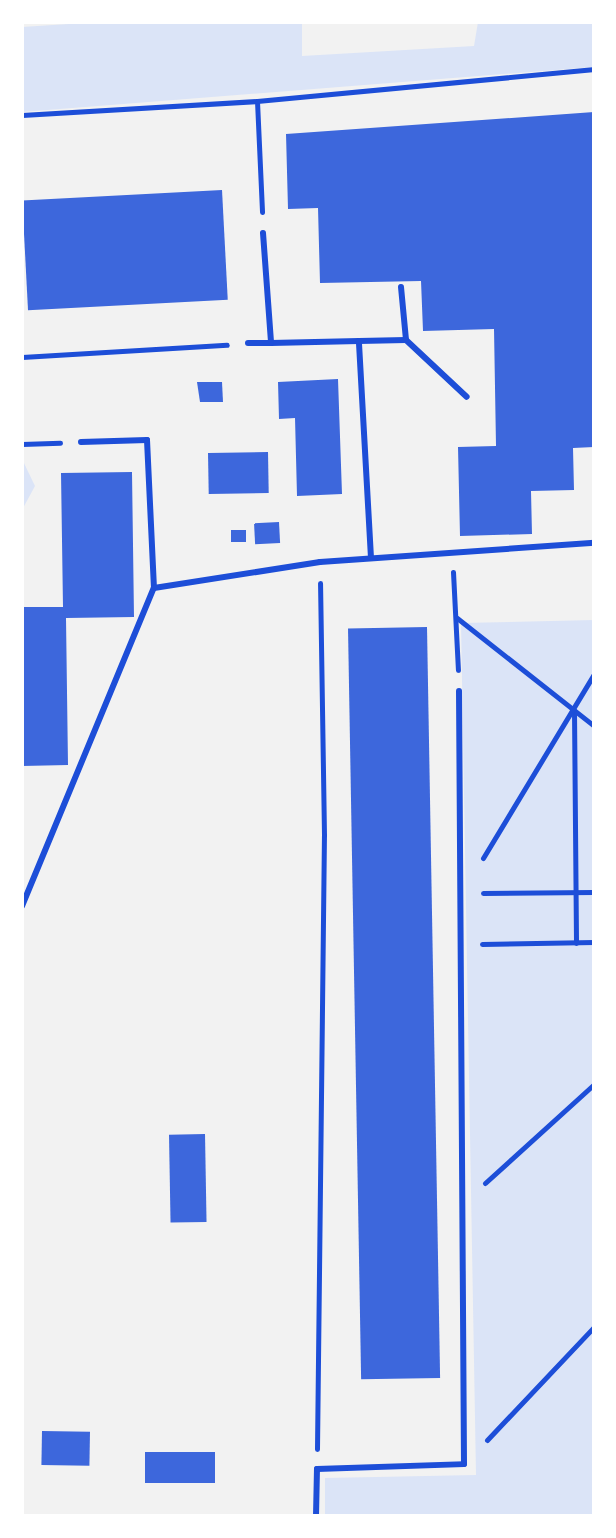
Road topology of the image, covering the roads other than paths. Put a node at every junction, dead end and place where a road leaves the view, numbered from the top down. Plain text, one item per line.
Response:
1 (263, 233) road end
2 (401, 287) dead end
3 (406, 340) junction
4 (359, 341) junction
5 (248, 343) road end
6 (271, 343) junction
7 (467, 397) dead end
8 (81, 442) road end
9 (594, 543) edge
10 (371, 558) junction
11 (154, 588) junction
12 (459, 691) road end
13 (22, 906) edge
14 (316, 1516) edge

1 - 6 lane
2 - 3 lane
3 - 4 lane
3 - 7 lane
4 - 6 lane
4 - 10 lane
5 - 6 lane
8 - 11 lane
9 - 10 lane
10 - 11 lane
11 - 13 lane
12 - 14 lane

